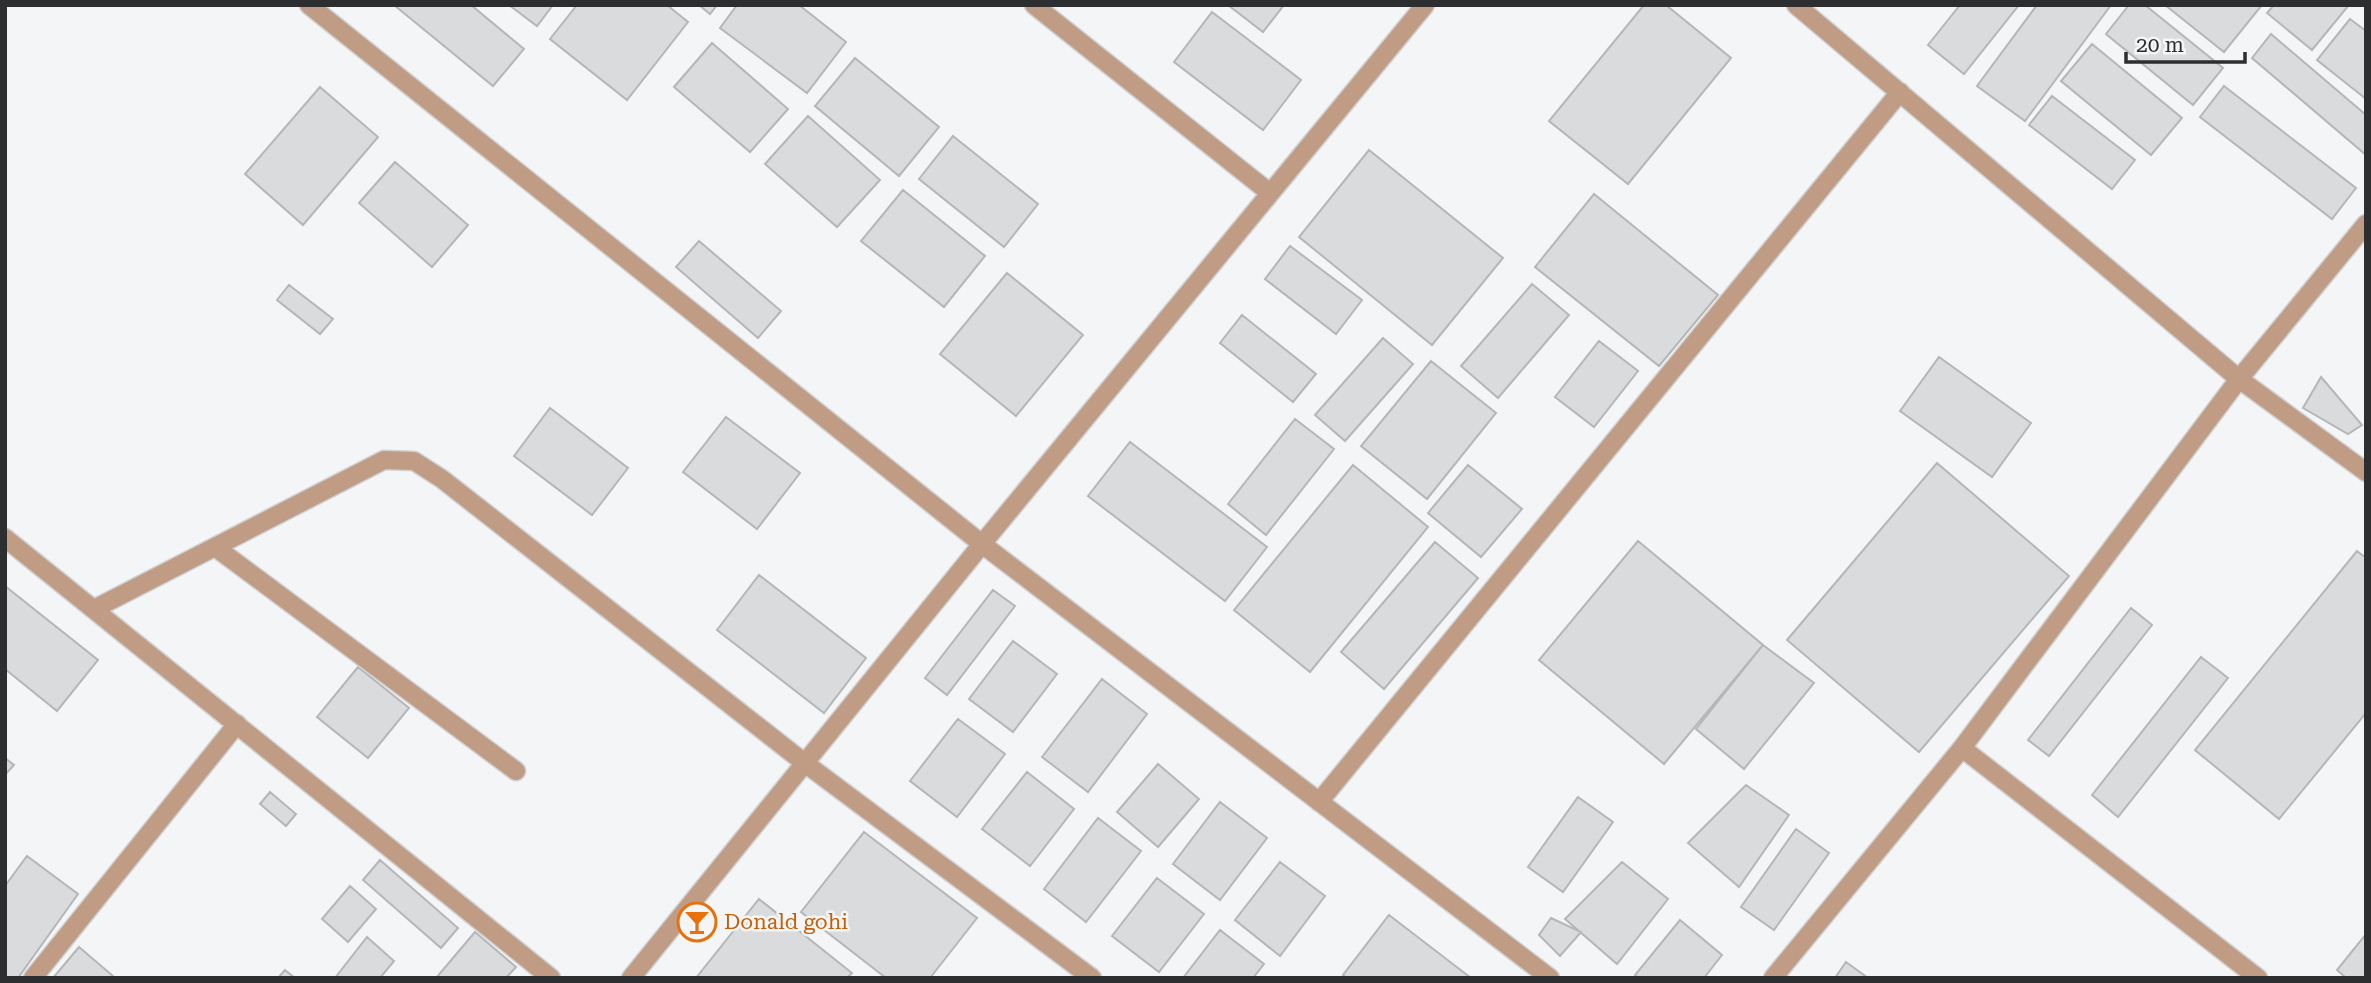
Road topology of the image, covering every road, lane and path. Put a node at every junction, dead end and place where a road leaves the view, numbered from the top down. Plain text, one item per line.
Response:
1 (309, 5) edge
2 (1034, 5) edge
3 (1425, 5) edge
4 (1796, 5) edge
5 (1900, 92) junction
6 (1270, 193) junction
7 (2366, 225) edge
8 (2239, 379) junction
9 (2366, 472) edge
10 (5, 537) edge
11 (982, 544) junction
12 (215, 547) junction
13 (94, 609) junction
14 (237, 724) junction
15 (1962, 748) junction
16 (806, 764) junction
17 (516, 771) dead end
18 (1320, 802) junction
19 (33, 978) edge
20 (551, 978) edge
21 (631, 978) edge
22 (1092, 978) edge
23 (1550, 978) edge
24 (1773, 978) edge
25 (2258, 978) edge

1 - 11 street
2 - 6 street
3 - 6 street
4 - 5 street
5 - 8 street
5 - 18 street
6 - 11 street
7 - 8 street
8 - 9 street
8 - 15 street
10 - 13 street
11 - 16 street
11 - 18 street
12 - 13 street
12 - 16 street
12 - 17 street
13 - 14 street
14 - 19 street
14 - 20 street
15 - 24 street
15 - 25 street
16 - 21 street
16 - 22 street
18 - 23 street

